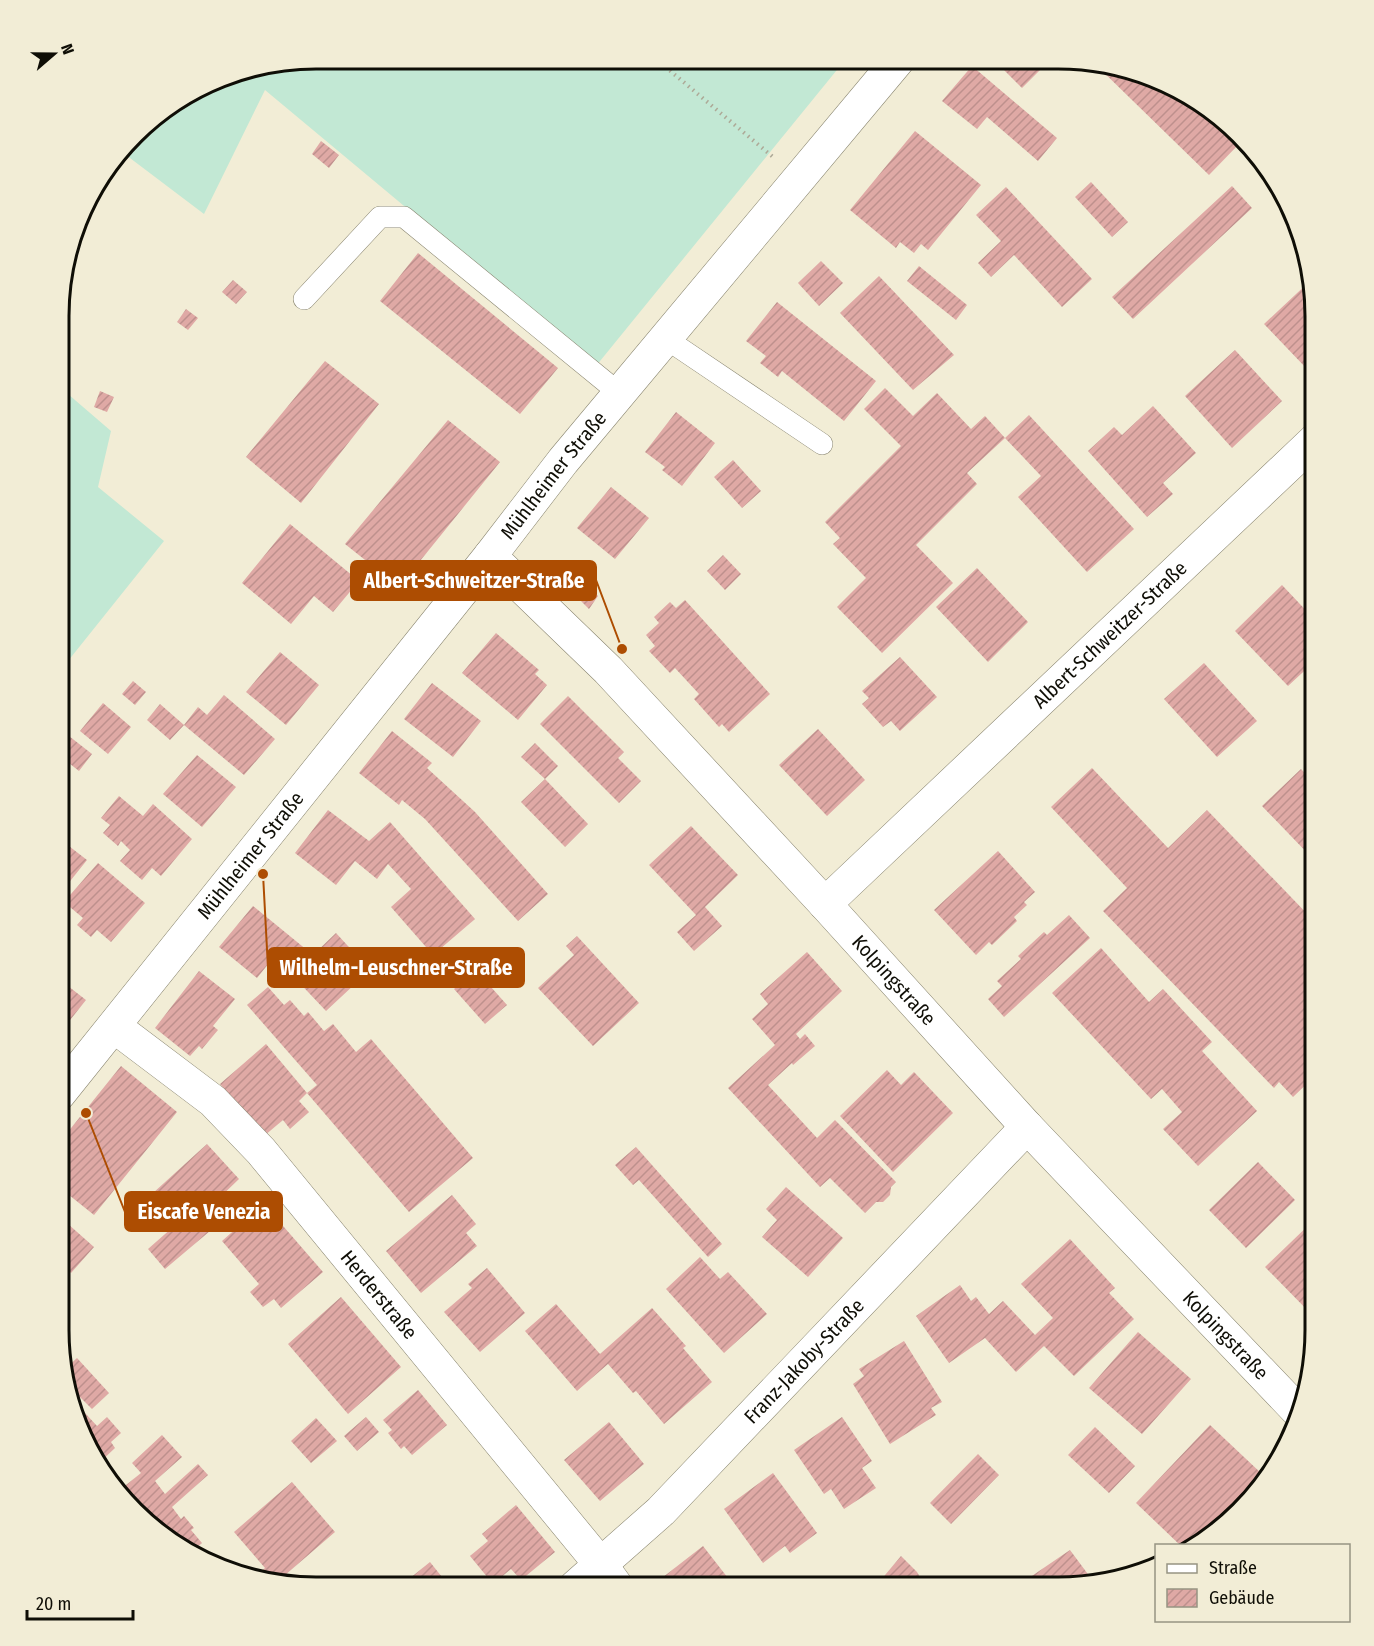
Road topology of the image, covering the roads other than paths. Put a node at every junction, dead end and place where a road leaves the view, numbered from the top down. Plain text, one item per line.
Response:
1 (890, 69) edge
2 (304, 299) dead end
3 (665, 338) junction
4 (620, 393) junction
5 (822, 444) dead end
6 (1305, 450) edge
7 (490, 556) junction
8 (825, 904) junction
9 (115, 1027) junction
10 (69, 1082) edge
11 (1027, 1127) junction
12 (1293, 1406) edge
13 (609, 1576) edge

1 - 3 street, Mühlheimer Straße
2 - 4 lane
3 - 4 street, Mühlheimer Straße
3 - 5 lane
4 - 7 street, Mühlheimer Straße
6 - 8 street, Albert-Schweitzer-Straße
7 - 8 street, Kolpingstraße
7 - 9 street, Mühlheimer Straße
8 - 11 street, Kolpingstraße
9 - 10 street, Mühlheimer Straße
9 - 13 street, Herderstraße
11 - 12 street, Kolpingstraße
11 - 13 street, Franz-Jakoby-Straße

